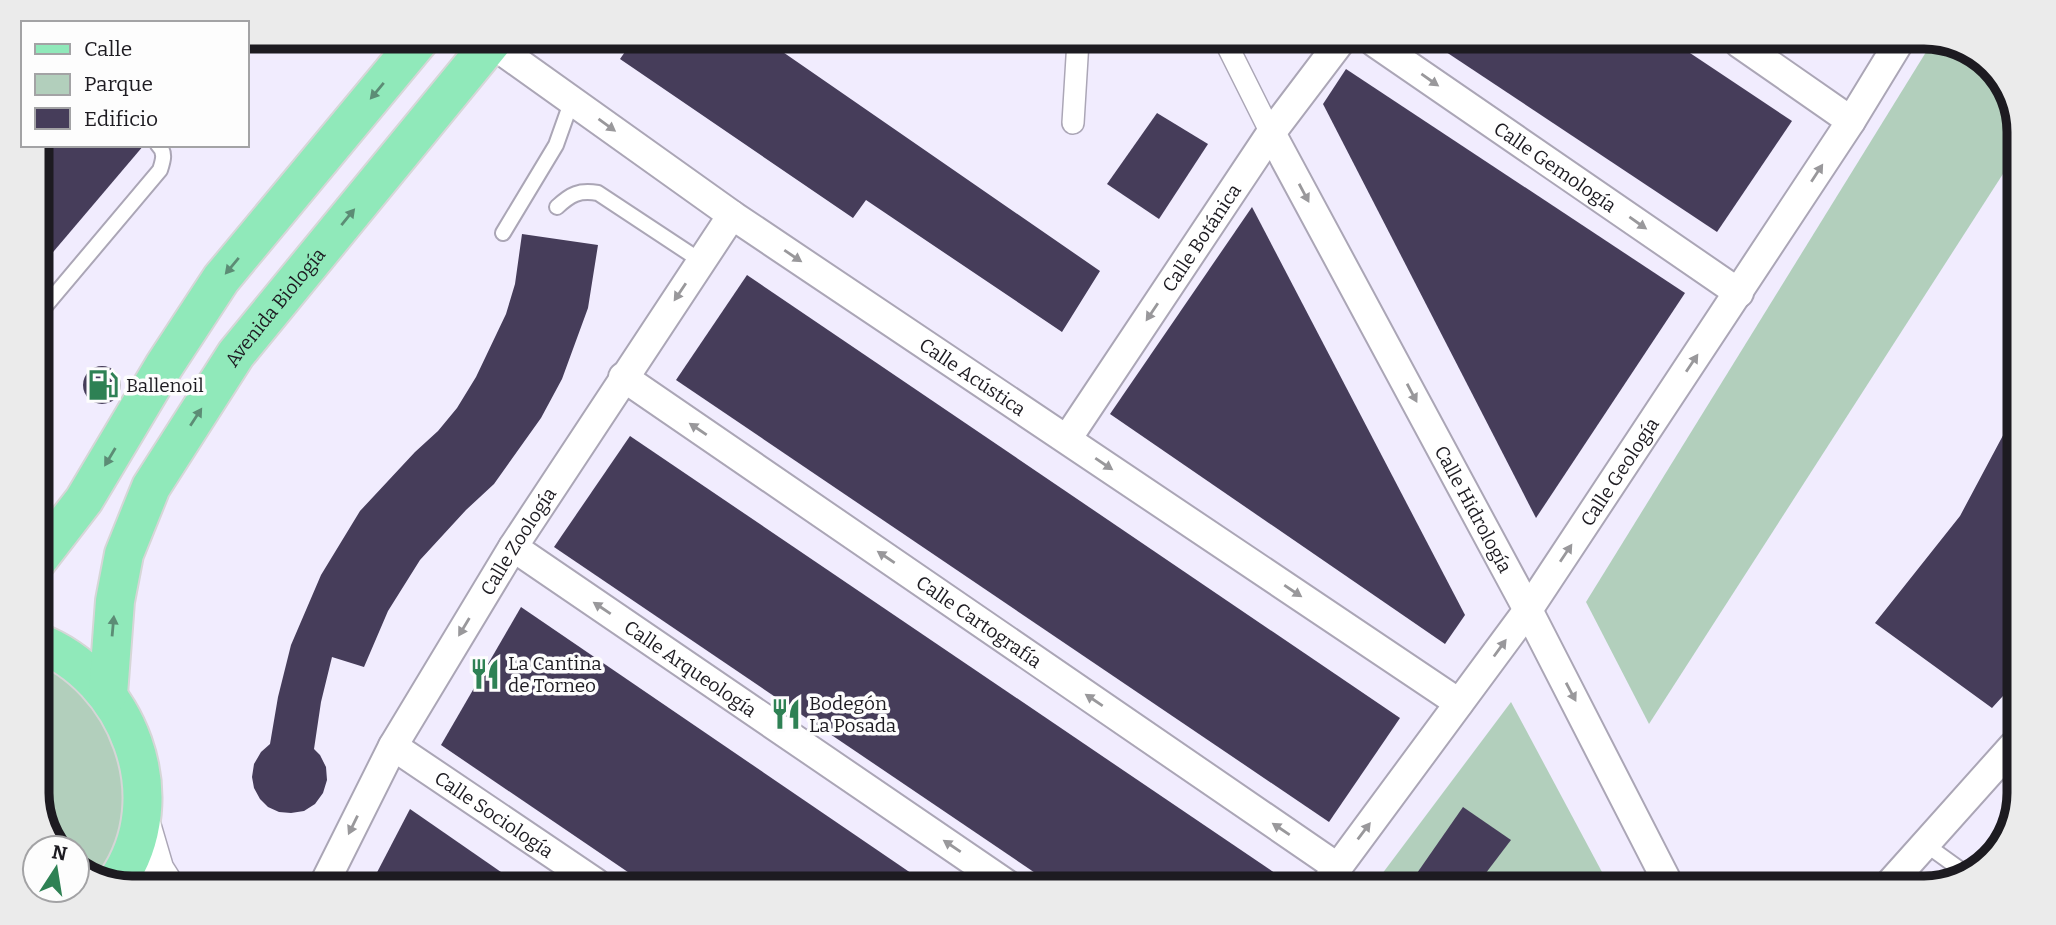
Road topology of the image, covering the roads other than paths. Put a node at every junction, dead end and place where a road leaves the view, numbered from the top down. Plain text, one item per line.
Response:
1 (412, 49) edge
2 (486, 49) edge
3 (505, 49) edge
4 (1078, 49) edge
5 (1230, 49) edge
6 (1335, 49) edge
7 (1384, 49) edge
8 (1748, 49) edge
9 (1895, 49) edge
10 (572, 100) junction
11 (1851, 121) junction
12 (1073, 123) dead end
13 (1271, 133) junction
14 (160, 147) edge
15 (557, 207) dead end
16 (732, 215) junction
17 (503, 233) dead end
18 (701, 261) junction
19 (1739, 293) junction
20 (49, 302) edge
21 (622, 377) junction
22 (1067, 439) junction
23 (49, 545) edge
24 (513, 547) junction
25 (1528, 610) junction
26 (49, 648) edge
27 (107, 694) junction
28 (1459, 703) junction
29 (393, 746) junction
30 (2007, 753) edge
31 (141, 819) junction
32 (1925, 844) junction
33 (1959, 868) edge
34 (120, 875) edge
35 (160, 876) edge
36 (328, 876) edge
37 (586, 876) edge
38 (996, 876) edge
39 (1331, 876) edge
40 (1664, 876) edge
41 (1897, 876) edge

1 -> 23 main road
27 -> 2 main road, Avenida Biología
3 - 10 street, Calle Acústica
4 - 12 street
5 - 13 street
6 - 13 street, Calle Botánica
7 -> 19 street, Calle Gemología
8 - 11 street
9 - 11 street, Calle Geología
10 -> 16 street, Calle Acústica
10 - 17 lane
19 -> 11 street, Calle Geología
13 -> 22 street, Calle Botánica
13 -> 25 street, Calle Hidrología
14 - 20 lane
15 - 18 lane
16 - 18 street, Calle Zoología
16 -> 22 street, Calle Acústica
18 -> 21 street, Calle Zoología
25 -> 19 street, Calle Geología
21 - 24 street, Calle Zoología
39 -> 21 street, Calle Cartografía
22 -> 28 street, Calle Acústica
24 -> 29 street, Calle Zoología
38 -> 24 street, Calle Arqueología
28 -> 25 street, Calle Geología
25 -> 40 street, Calle Hidrología
26 - 27 main road
27 - 31 main road
39 -> 28 street, Calle Geología
29 -> 36 street, Calle Zoología
29 - 37 street, Calle Sociología
30 - 32 street
31 - 34 main road
31 - 35 street
32 - 33 lane
32 - 41 street

